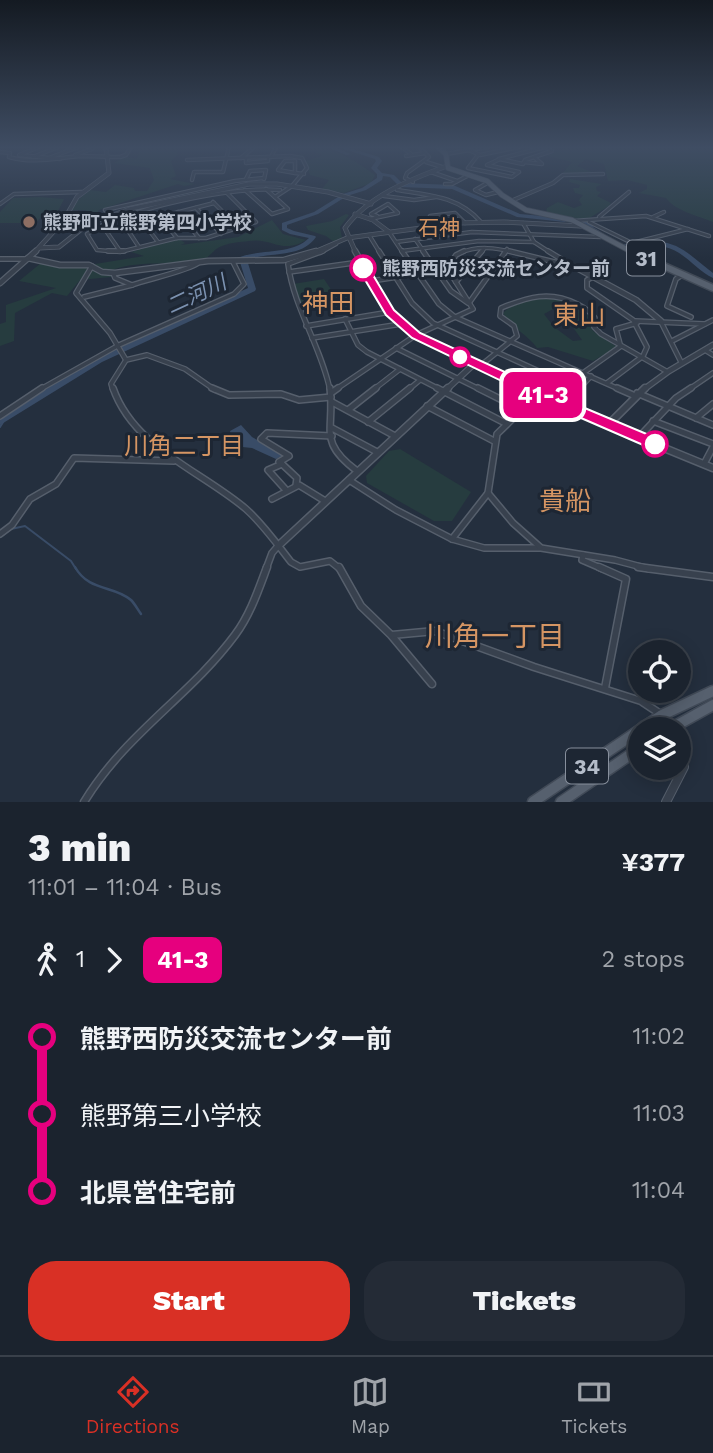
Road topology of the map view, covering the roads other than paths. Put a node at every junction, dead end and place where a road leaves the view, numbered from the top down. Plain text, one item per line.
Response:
1 (94, 184) edge
2 (221, 184) edge
3 (246, 184) edge
4 (261, 184) edge
5 (266, 184) edge
6 (268, 184) edge
7 (278, 184) edge
8 (408, 184) edge
9 (485, 184) edge
10 (491, 184) edge
11 (550, 184) edge
12 (292, 186) junction
13 (399, 189) junction
14 (245, 190) junction
15 (280, 190) dead end
16 (82, 192) junction
17 (498, 192) junction
18 (629, 192) dead end
19 (227, 193) junction
20 (384, 196) junction
21 (440, 196) junction
22 (208, 197) junction
23 (275, 198) junction
24 (173, 199) junction
25 (511, 201) junction
26 (0, 204) edge
27 (178, 204) junction
28 (214, 204) junction
29 (371, 204) junction
30 (196, 208) junction
31 (154, 209) junction
32 (178, 212) junction
33 (664, 212) dead end
34 (112, 215) junction
35 (355, 215) junction
36 (159, 216) junction
37 (377, 216) junction
38 (653, 217) junction
39 (679, 217) dead end
40 (598, 218) junction
41 (120, 219) junction
42 (370, 219) junction
43 (142, 220) junction
44 (572, 220) junction
45 (588, 221) junction
46 (481, 222) junction
47 (465, 223) junction
48 (523, 223) junction
49 (671, 223) junction
50 (102, 225) junction
51 (439, 226) junction
52 (581, 226) junction
53 (240, 229) junction
54 (688, 229) junction
55 (389, 232) junction
56 (472, 232) junction
57 (527, 233) junction
58 (222, 235) junction
59 (369, 235) junction
60 (709, 236) dead end
61 (601, 237) junction
62 (177, 238) junction
63 (199, 238) junction
64 (347, 238) junction
65 (415, 239) junction
66 (479, 241) junction
67 (396, 242) junction
68 (534, 242) junction
69 (158, 243) junction
70 (337, 243) junction
71 (139, 247) junction
72 (38, 248) junction
73 (508, 248) junction
74 (422, 249) junction
75 (484, 249) junction
76 (402, 251) junction
77 (120, 252) junction
78 (29, 258) junction
79 (0, 259) edge
80 (253, 260) joint
81 (236, 262) junction
82 (360, 262) junction
83 (198, 263) junction
84 (92, 266) junction
85 (575, 267) junction
86 (437, 271) junction
87 (289, 272) junction
88 (113, 273) junction
89 (417, 274) junction
90 (682, 275) junction
91 (0, 276) edge
92 (8, 276) junction
93 (395, 277) junction
94 (593, 277) junction
95 (371, 281) junction
96 (456, 282) junction
97 (0, 283) edge
98 (132, 285) junction
99 (713, 288) edge
100 (84, 297) junction
101 (469, 303) junction
102 (390, 312) junction
103 (455, 317) junction
104 (691, 317) dead end
105 (345, 319) junction
106 (713, 320) edge
107 (661, 321) junction
108 (636, 322) junction
109 (401, 324) junction
110 (704, 324) junction
111 (437, 325) junction
112 (306, 326) junction
113 (351, 332) junction
114 (416, 335) junction
115 (312, 338) junction
116 (672, 341) junction
117 (510, 342) junction
118 (621, 345) junction
119 (713, 345) edge
120 (119, 346) junction
121 (396, 348) junction
122 (705, 350) junction
123 (496, 353) junction
124 (713, 355) edge
125 (125, 357) junction
126 (641, 357) junction
127 (381, 360) junction
128 (681, 362) junction
129 (477, 365) junction
130 (400, 369) junction
131 (666, 371) junction
132 (583, 373) junction
133 (713, 373) edge
134 (591, 376) junction
135 (458, 378) junction
136 (420, 380) junction
137 (607, 383) junction
138 (578, 389) junction
139 (443, 391) junction
140 (539, 393) junction
141 (635, 394) junction
142 (331, 397) junction
143 (713, 404) edge
144 (563, 405) junction
145 (427, 406) junction
146 (668, 406) junction
147 (522, 410) junction
148 (348, 411) junction
149 (0, 416) edge
150 (696, 418) junction
151 (653, 421) junction
152 (368, 422) junction
153 (507, 424) junction
154 (608, 425) junction
155 (713, 425) edge
156 (332, 428) junction
157 (332, 436) junction
158 (395, 436) junction
159 (639, 437) junction
160 (494, 441) junction
161 (713, 445) edge
162 (377, 452) junction
163 (175, 461) junction
164 (282, 464) junction
165 (704, 464) junction
166 (713, 468) edge
167 (357, 471) junction
168 (348, 479) junction
169 (296, 485) junction
170 (286, 489) junction
171 (488, 492) junction
172 (272, 499) dead end
173 (326, 502) junction
174 (0, 534) edge
175 (452, 539) junction
176 (278, 546) junction
177 (541, 548) junction
178 (583, 555) junction
179 (713, 578) edge
180 (391, 635) junction
181 (432, 684) dead end
182 (605, 688) junction
183 (713, 691) edge
184 (713, 705) edge
185 (662, 715) junction
186 (691, 718) edge
187 (628, 756) edge
188 (678, 780) edge
189 (84, 802) edge
190 (533, 802) edge
191 (561, 802) edge
192 (666, 802) edge

1 - 16 street
2 - 34 street
3 - 24 street
4 - 14 street
5 - 23 street
6 - 15 street
7 - 12 street
8 - 13 street
9 - 17 street
10 - 17 main road, 31
11 - 25 street
12 - 23 street
12 - 29 street
13 - 20 street
13 - 21 street
14 - 19 street
14 - 23 street
16 - 26 street
16 - 72 street
17 - 25 main road, 31
18 - 40 street
19 - 22 street
19 - 53 street
20 - 21 street
20 - 29 street
21 - 46 street
22 - 27 street
22 - 28 street
24 - 27 street
24 - 34 street
25 - 44 main road, 31
27 - 31 street
28 - 30 street
28 - 53 street
29 - 35 street
30 - 32 street
30 - 58 street
31 - 36 street
31 - 41 street
32 - 36 street
32 - 63 street
33 - 38 street
34 - 41 street
34 - 72 street
35 - 42 street
35 - 64 street
36 - 43 street
36 - 62 street
37 - 37 street
37 - 42 street
38 - 40 street
38 - 49 street
39 - 49 street
40 - 45 street
41 - 50 street
42 - 55 street
43 - 69 street
43 - 71 street
44 - 45 street
44 - 52 main road, 31
45 - 54 street
46 - 47 street
46 - 48 street
47 - 51 street
47 - 51 street
47 - 56 street
48 - 52 street
48 - 57 street
49 - 54 street
50 - 77 street
50 - 77 street
51 - 55 street
52 - 61 main road, 31
53 - 58 street
54 - 60 street
55 - 59 street
55 - 67 street
56 - 57 street
56 - 65 street
56 - 66 street
57 - 61 street
57 - 68 street
58 - 63 street
59 - 64 street
59 - 93 street
61 - 90 main road, 31
62 - 63 street
62 - 69 street
64 - 70 street
64 - 82 street
65 - 67 street
65 - 74 street
66 - 68 street
66 - 74 street
67 - 76 street
68 - 85 street
69 - 71 street
70 - 80 street
70 - 87 street
71 - 77 street
72 - 78 street
73 - 75 street
73 - 85 street
73 - 101 street
74 - 76 street
74 - 86 street
75 - 96 street
75 - 96 street
76 - 89 street
78 - 79 street
78 - 84 street
78 - 92 street
80 - 81 street
81 - 83 street
81 - 120 street
82 - 87 street
82 - 95 street
83 - 88 street
83 - 98 street
84 - 88 street
84 - 100 street
85 - 94 street
86 - 89 street
86 - 101 street
87 - 112 street
88 - 98 street
89 - 93 street
89 - 103 street
90 - 99 main road, 31
90 - 104 street
91 - 92 street
92 - 97 street
93 - 95 street
93 - 111 street
94 - 107 street
94 - 108 street
95 - 102 street
96 - 101 street
98 - 100 street
100 - 120 street
101 - 103 street
102 - 105 street
102 - 109 street
103 - 111 street
103 - 117 street
105 - 112 street
105 - 113 street
106 - 110 street
107 - 108 street
107 - 110 street
107 - 116 street
108 - 118 street
108 - 126 street
109 - 113 street
109 - 114 street
110 - 116 street
111 - 114 street
111 - 123 street
112 - 115 street
113 - 115 street
113 - 127 street
114 - 121 street
114 - 129 street
115 - 142 street
116 - 128 street
117 - 118 street
117 - 123 street
117 - 132 street
118 - 126 street
118 - 132 street
119 - 122 street
120 - 125 street
120 - 149 street
121 - 127 street
121 - 135 street
122 - 124 street
122 - 128 street
123 - 129 street
123 - 138 street
125 - 142 street
125 - 163 street
126 - 131 street
126 - 137 street
127 - 130 street
127 - 142 street
128 - 131 street
129 - 135 street
129 - 140 street
130 - 136 street
130 - 148 street
131 - 141 street
132 - 134 street
133 - 146 street
134 - 137 street
134 - 138 street
135 - 139 street
135 - 147 street
136 - 139 street
136 - 152 street
137 - 141 street
138 - 144 street
139 - 145 street
139 - 153 street
140 - 144 street
140 - 147 street
141 - 146 street
141 - 154 street
142 - 148 street
142 - 156 street
143 - 150 street
144 - 154 street
145 - 158 street
145 - 160 street
146 - 150 street
146 - 151 street
147 - 153 street
148 - 152 street
150 - 155 street
151 - 159 street
151 - 161 street
152 - 158 street
153 - 160 street
154 - 159 street
156 - 157 street
156 - 162 street
157 - 164 street
157 - 167 street
158 - 162 street
159 - 165 street
160 - 171 street
161 - 165 street
162 - 167 street
163 - 174 street
163 - 176 street
164 - 169 street
164 - 170 street
165 - 166 street
167 - 168 street
168 - 173 street
168 - 175 street
169 - 170 street
169 - 173 street
170 - 172 street
171 - 175 street
171 - 177 street
173 - 176 street
175 - 177 street
176 - 180 street
176 - 189 street
177 - 178 street
178 - 179 street
178 - 182 street
180 - 181 street
180 - 182 street
182 - 185 street
183 - 185 main road, 34
184 - 186 main road
185 - 190 main road, 34
187 - 191 main road, 34
188 - 192 street

